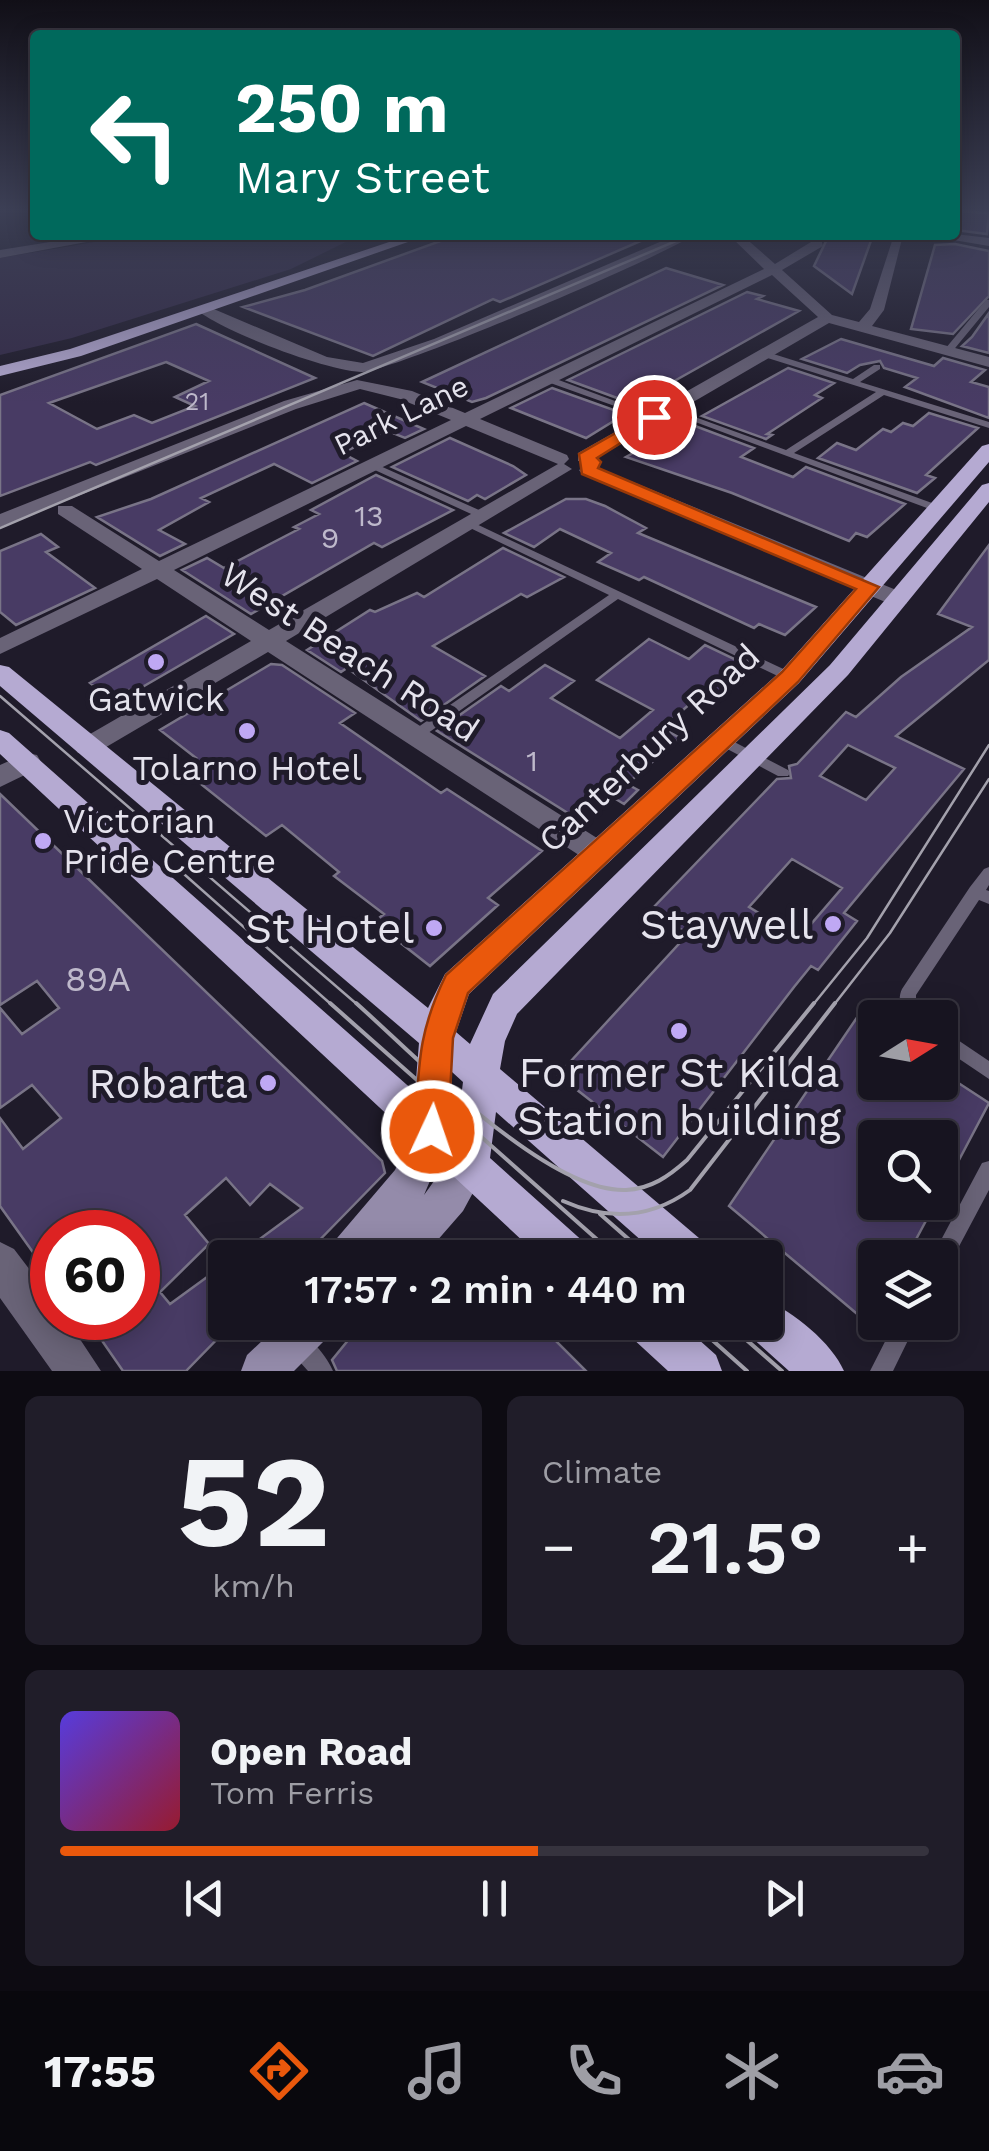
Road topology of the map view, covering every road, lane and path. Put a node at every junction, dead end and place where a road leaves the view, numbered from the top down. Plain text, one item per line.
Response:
1 (283, 275) edge
2 (306, 275) edge
3 (595, 275) edge
4 (757, 275) edge
5 (779, 275) edge
6 (886, 275) edge
7 (989, 302) edge
8 (204, 310) junction
9 (827, 318) junction
10 (862, 328) junction
11 (948, 351) junction
12 (764, 354) junction
13 (323, 360) junction
14 (0, 361) edge
15 (989, 362) edge
16 (34, 364) junction
17 (877, 367) dead end
18 (0, 371) edge
19 (340, 376) junction
20 (369, 376) junction
21 (545, 378) junction
22 (0, 381) edge
23 (853, 383) junction
24 (882, 392) junction
25 (290, 405) junction
26 (660, 414) junction
27 (460, 419) junction
28 (989, 424) edge
29 (989, 450) edge
30 (788, 454) junction
31 (369, 464) junction
32 (561, 464) junction
33 (587, 464) junction
34 (139, 469) junction
35 (989, 488) edge
36 (938, 509) junction
37 (65, 510) junction
38 (3, 516) edge
39 (477, 520) junction
40 (0, 538) edge
41 (157, 569) junction
42 (869, 587) junction
43 (616, 595) junction
44 (898, 599) junction
45 (269, 642) junction
46 (0, 647) edge
47 (0, 673) edge
48 (790, 677) junction
49 (416, 736) junction
50 (722, 740) junction
51 (87, 746) junction
52 (752, 756) junction
53 (9, 759) edge
54 (783, 773) dead end
55 (598, 852) junction
56 (989, 872) edge
57 (982, 894) edge
58 (908, 1000) edge
59 (437, 1038) junction
60 (958, 1049) edge
61 (989, 1071) edge
62 (483, 1078) junction
63 (432, 1131) junction
64 (469, 1166) junction
65 (989, 1170) edge
66 (361, 1240) edge
67 (410, 1240) edge
68 (552, 1240) edge
69 (671, 1240) edge
70 (952, 1240) edge
71 (0, 1263) edge
72 (783, 1337) edge
73 (304, 1340) edge
74 (666, 1340) edge
75 (897, 1340) edge
76 (79, 1371) edge
77 (264, 1371) edge
78 (700, 1371) edge
79 (822, 1371) edge
80 (881, 1371) edge

1 - 14 main road
2 - 8 main road
3 - 20 street
4 - 21 street, Park Lane
5 - 9 street
6 - 10 street
7 - 11 lane
8 - 13 street
8 - 16 main road
9 - 10 street
9 - 12 street
10 - 11 street
11 - 15 street
12 - 23 lane
12 - 26 street
13 - 19 street
13 - 20 street
16 - 18 main road
16 - 22 main road
17 - 23 lane
19 - 20 street
19 - 25 street
20 - 25 street
20 - 27 street
21 - 26 lane
21 - 27 street, Park Lane
23 - 24 lane
24 - 28 lane
24 - 30 lane
25 - 34 street
26 - 30 lane
26 - 33 street
27 - 31 street, Park Lane
27 - 32 street
29 - 36 main road, Canterbury Road
30 - 36 lane
31 - 39 lane
31 - 41 street, Park Lane
32 - 33 street
32 - 39 street
33 - 42 street
34 - 37 street
34 - 38 street
35 - 44 main road
36 - 42 main road, Canterbury Road
37 - 40 street
37 - 41 street, West Beach Road
39 - 43 lane
39 - 45 street
41 - 45 street, West Beach Road
41 - 46 street, Park Lane
42 - 44 street
42 - 48 main road, Canterbury Road
43 - 48 lane
43 - 49 lane
44 - 52 main road
45 - 49 street, West Beach Road
45 - 51 street
47 - 51 main road
48 - 50 main road, Canterbury Road
49 - 55 street, West Beach Road
50 - 52 lane
50 - 55 main road, Canterbury Road
51 - 59 main road
52 - 54 lane
52 - 62 main road
53 - 63 main road
55 - 59 main road, Canterbury Road
56 - 57 lane
57 - 58 lane
59 - 62 main road
59 - 63 main road, Canterbury Road
60 - 61 lane
62 - 64 main road
62 - 69 main road
63 - 64 main road
63 - 66 street
64 - 67 street
64 - 68 main road
65 - 70 lane
71 - 76 street
72 - 79 main road
73 - 77 street
74 - 78 main road
75 - 80 lane

